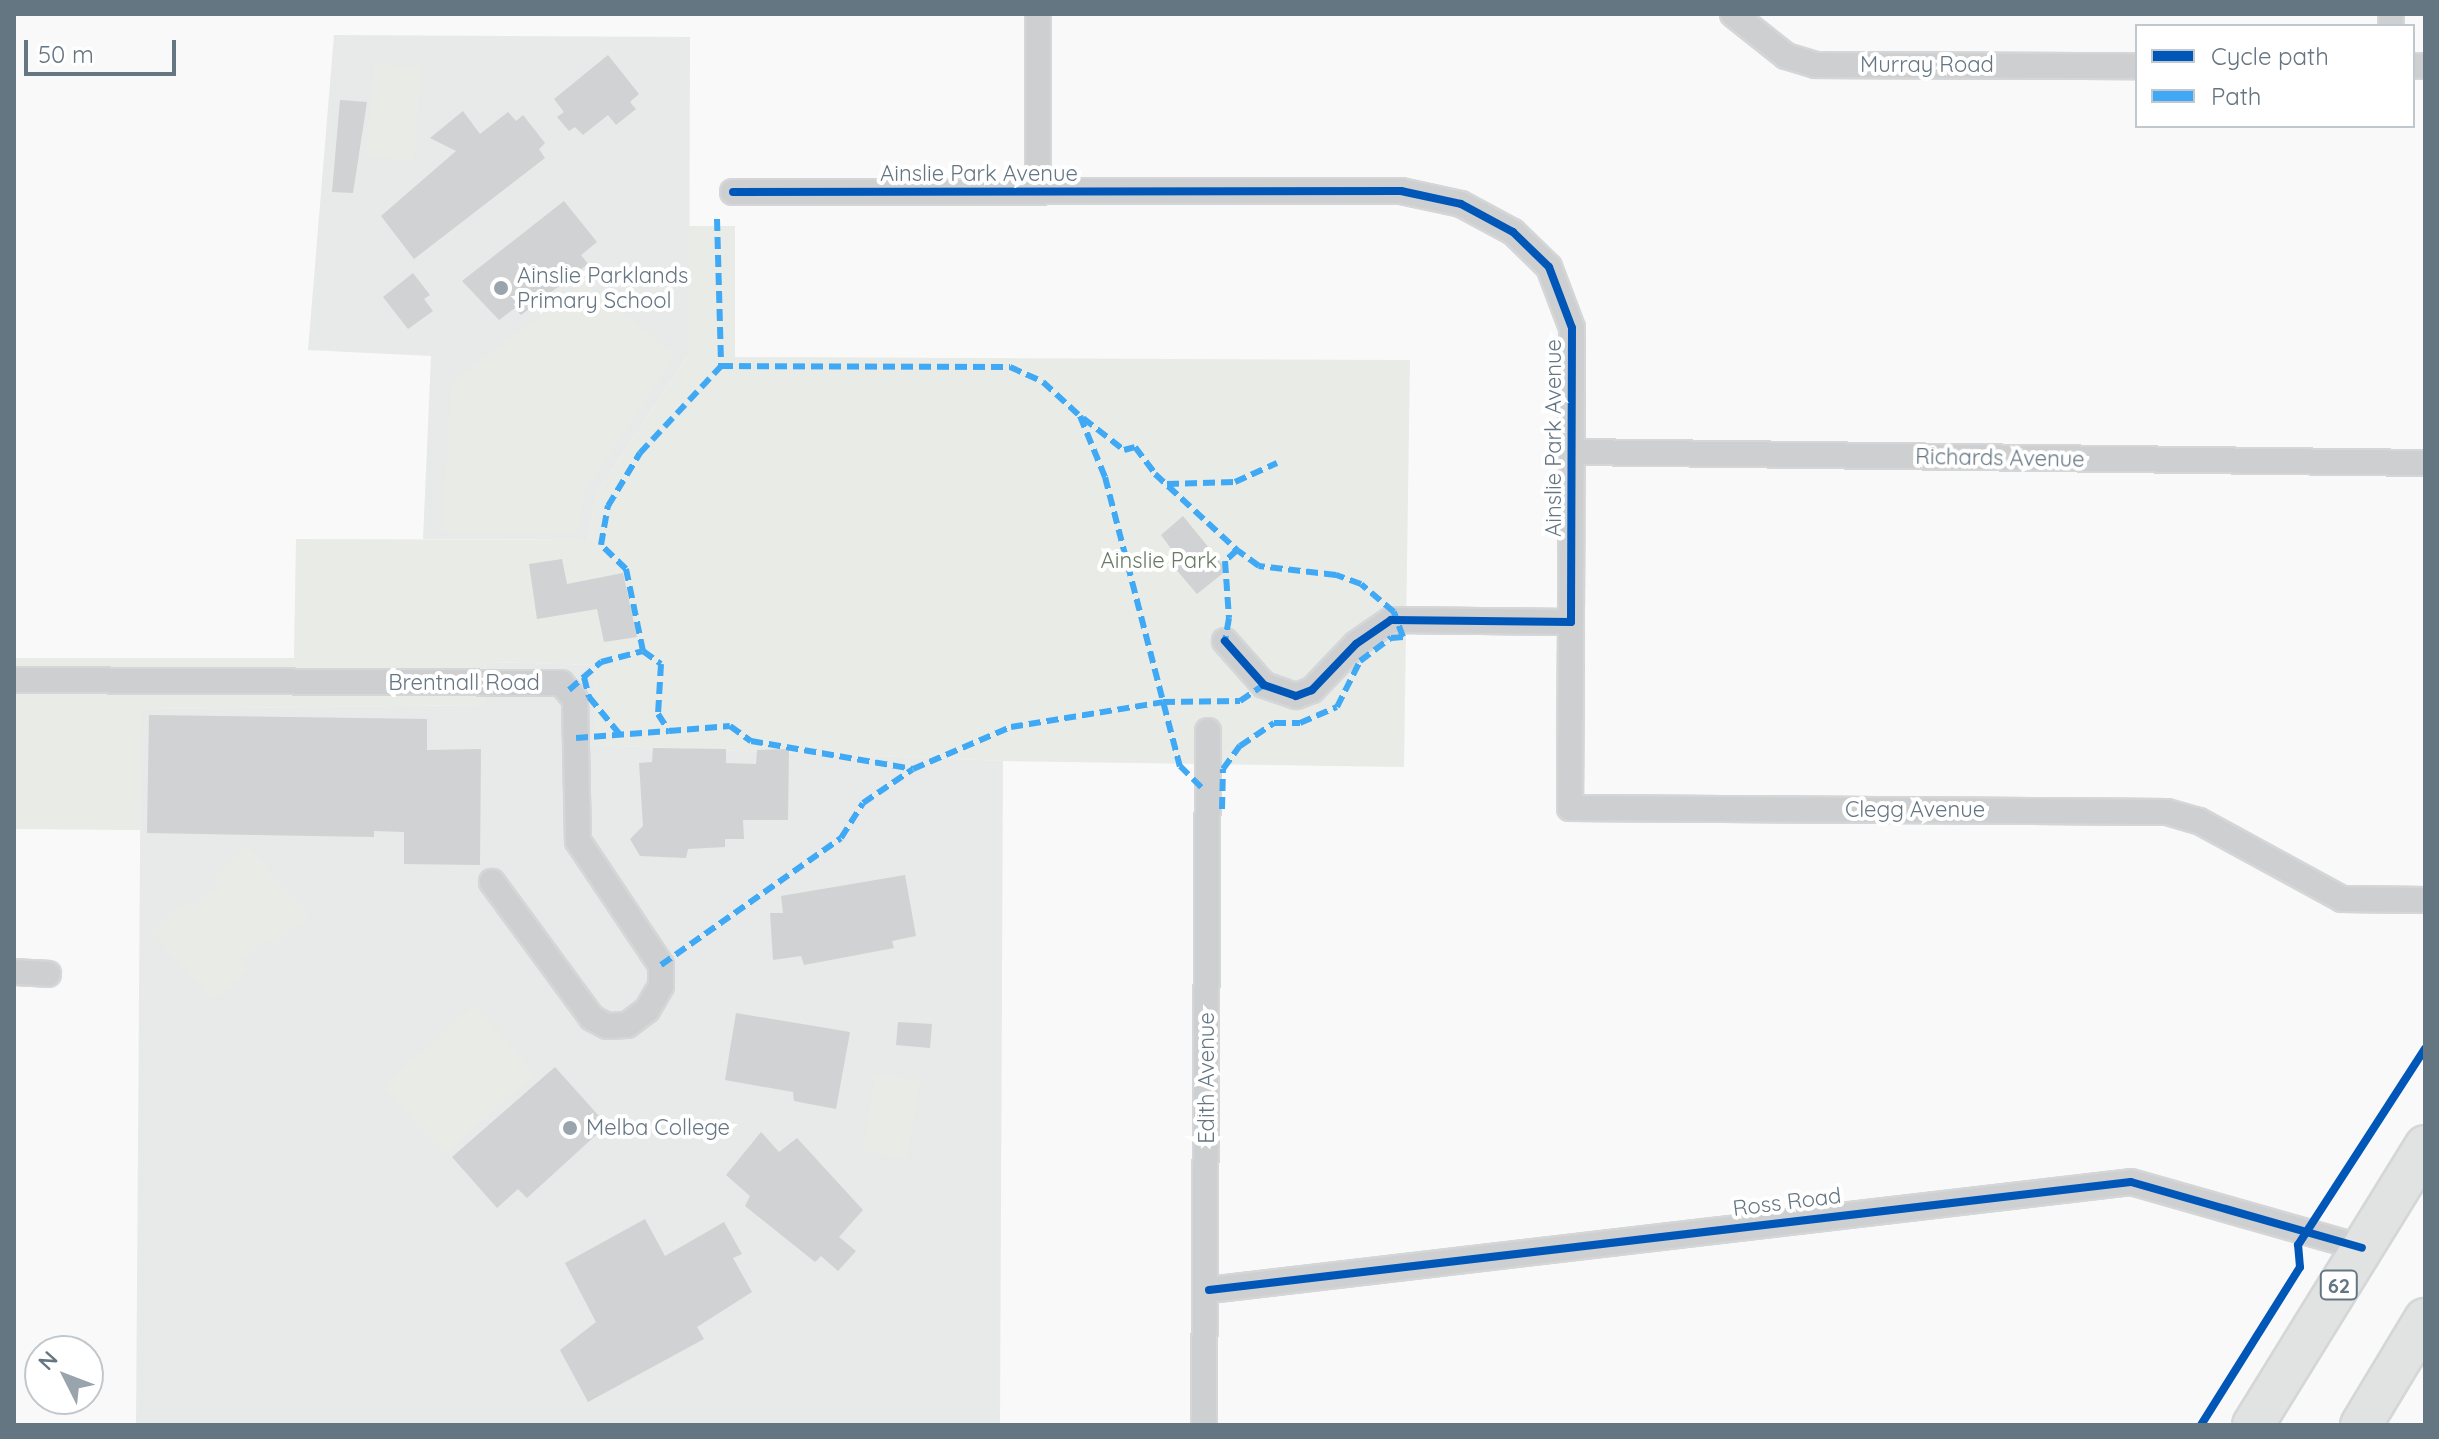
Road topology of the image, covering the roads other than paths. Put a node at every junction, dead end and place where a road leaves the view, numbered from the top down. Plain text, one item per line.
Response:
1 (1038, 14) edge
2 (1733, 14) edge
3 (2135, 66) edge
4 (733, 192) dead end
5 (1038, 192) junction
6 (1575, 452) junction
7 (2425, 463) edge
8 (1571, 622) junction
9 (1225, 641) dead end
10 (14, 680) edge
11 (1208, 731) dead end
12 (492, 882) dead end
13 (2425, 900) edge
14 (14, 972) edge
15 (48, 974) dead end
16 (2425, 1146) edge
17 (2362, 1248) junction
18 (1209, 1290) junction
19 (2425, 1319) edge
20 (1204, 1425) edge
21 (2253, 1425) edge
22 (2361, 1425) edge

1 - 5 street
2 - 3 street, Murray Road
4 - 5 street, Ainslie Park Avenue
5 - 6 street, Ainslie Park Avenue
6 - 7 street, Richards Avenue
6 - 8 street, Ainslie Park Avenue
8 - 9 street
8 - 13 street, Clegg Avenue
10 - 12 street, Brentnall Road
11 - 18 street, Edith Avenue
14 - 15 street
16 - 17 main road, 62
17 - 18 street, Ross Road
17 - 21 main road, 62
18 - 20 street, Edith Avenue
19 - 22 main road

